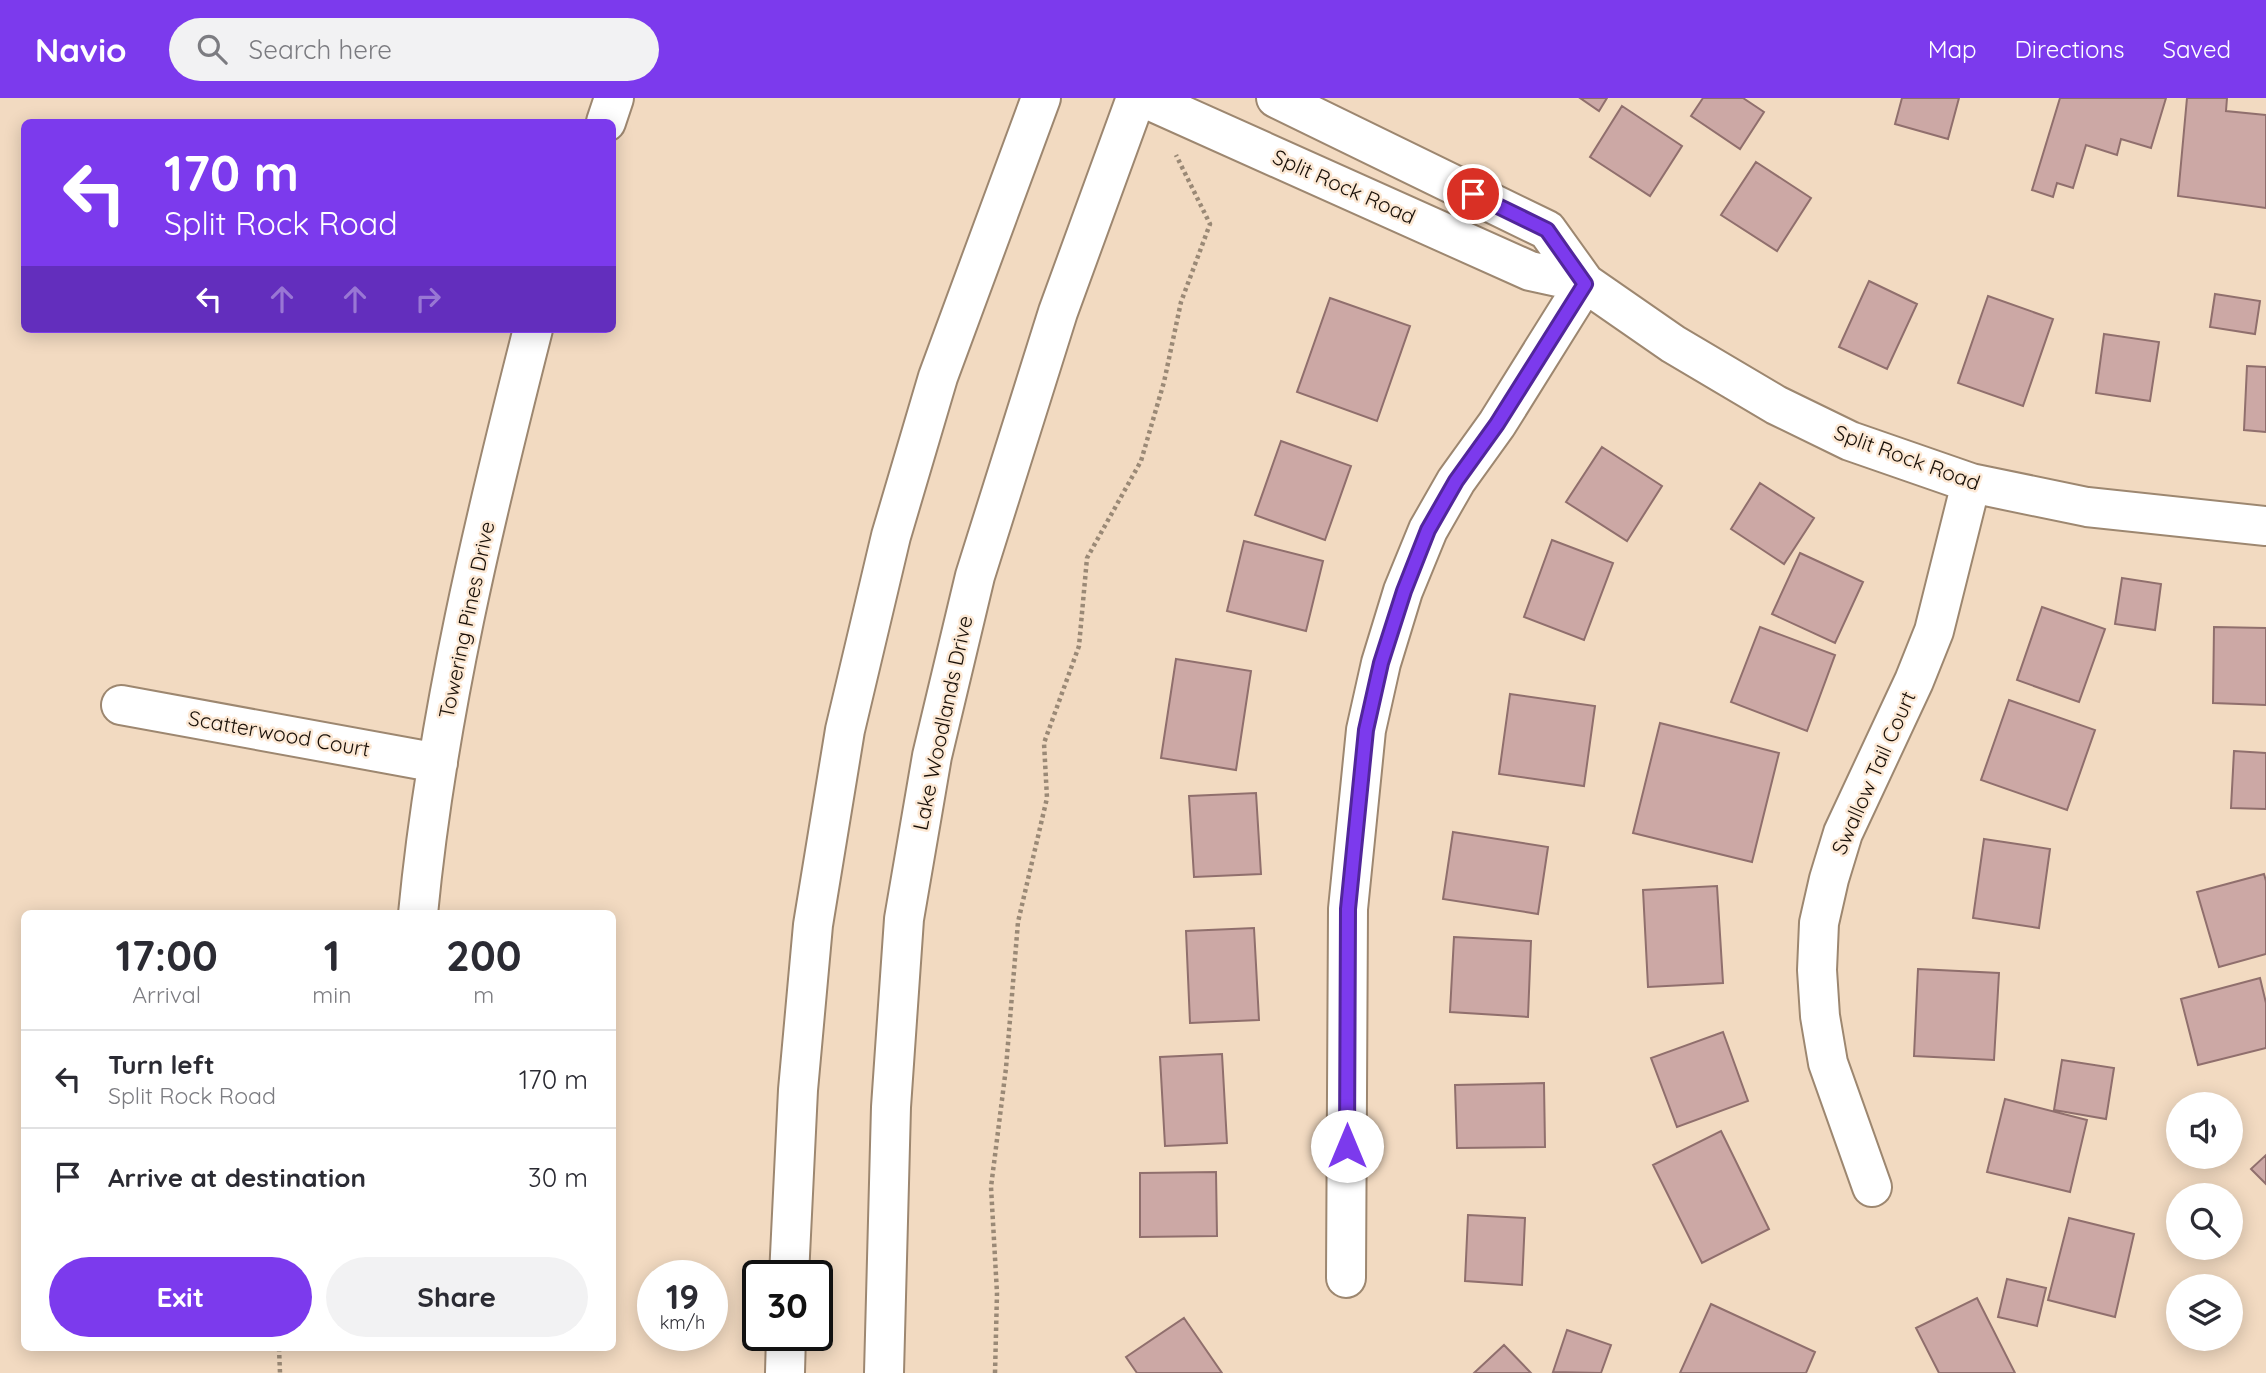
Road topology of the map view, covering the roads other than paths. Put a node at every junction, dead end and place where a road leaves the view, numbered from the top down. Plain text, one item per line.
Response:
1 (614, 98) edge
2 (1041, 98) edge
3 (1136, 98) edge
4 (1144, 98) edge
5 (1276, 98) edge
6 (607, 119) edge
7 (1585, 284) junction
8 (532, 333) edge
9 (1971, 483) junction
10 (2266, 526) edge
11 (121, 705) dead end
12 (438, 763) junction
13 (419, 910) edge
14 (1872, 1187) dead end
15 (790, 1260) edge
16 (1346, 1278) dead end
17 (786, 1351) edge
18 (785, 1373) edge
19 (884, 1373) edge

1 - 6 street
2 - 15 street
3 - 19 street, Lake Woodlands Drive
4 - 7 street, Split Rock Road
5 - 7 street, Split Rock Road
7 - 9 street, Split Rock Road
7 - 16 street
8 - 12 street, Towering Pines Drive
9 - 10 street, Split Rock Road
9 - 14 street, Swallow Tail Court
11 - 12 street, Scatterwood Court
12 - 13 street, Towering Pines Drive
17 - 18 street

